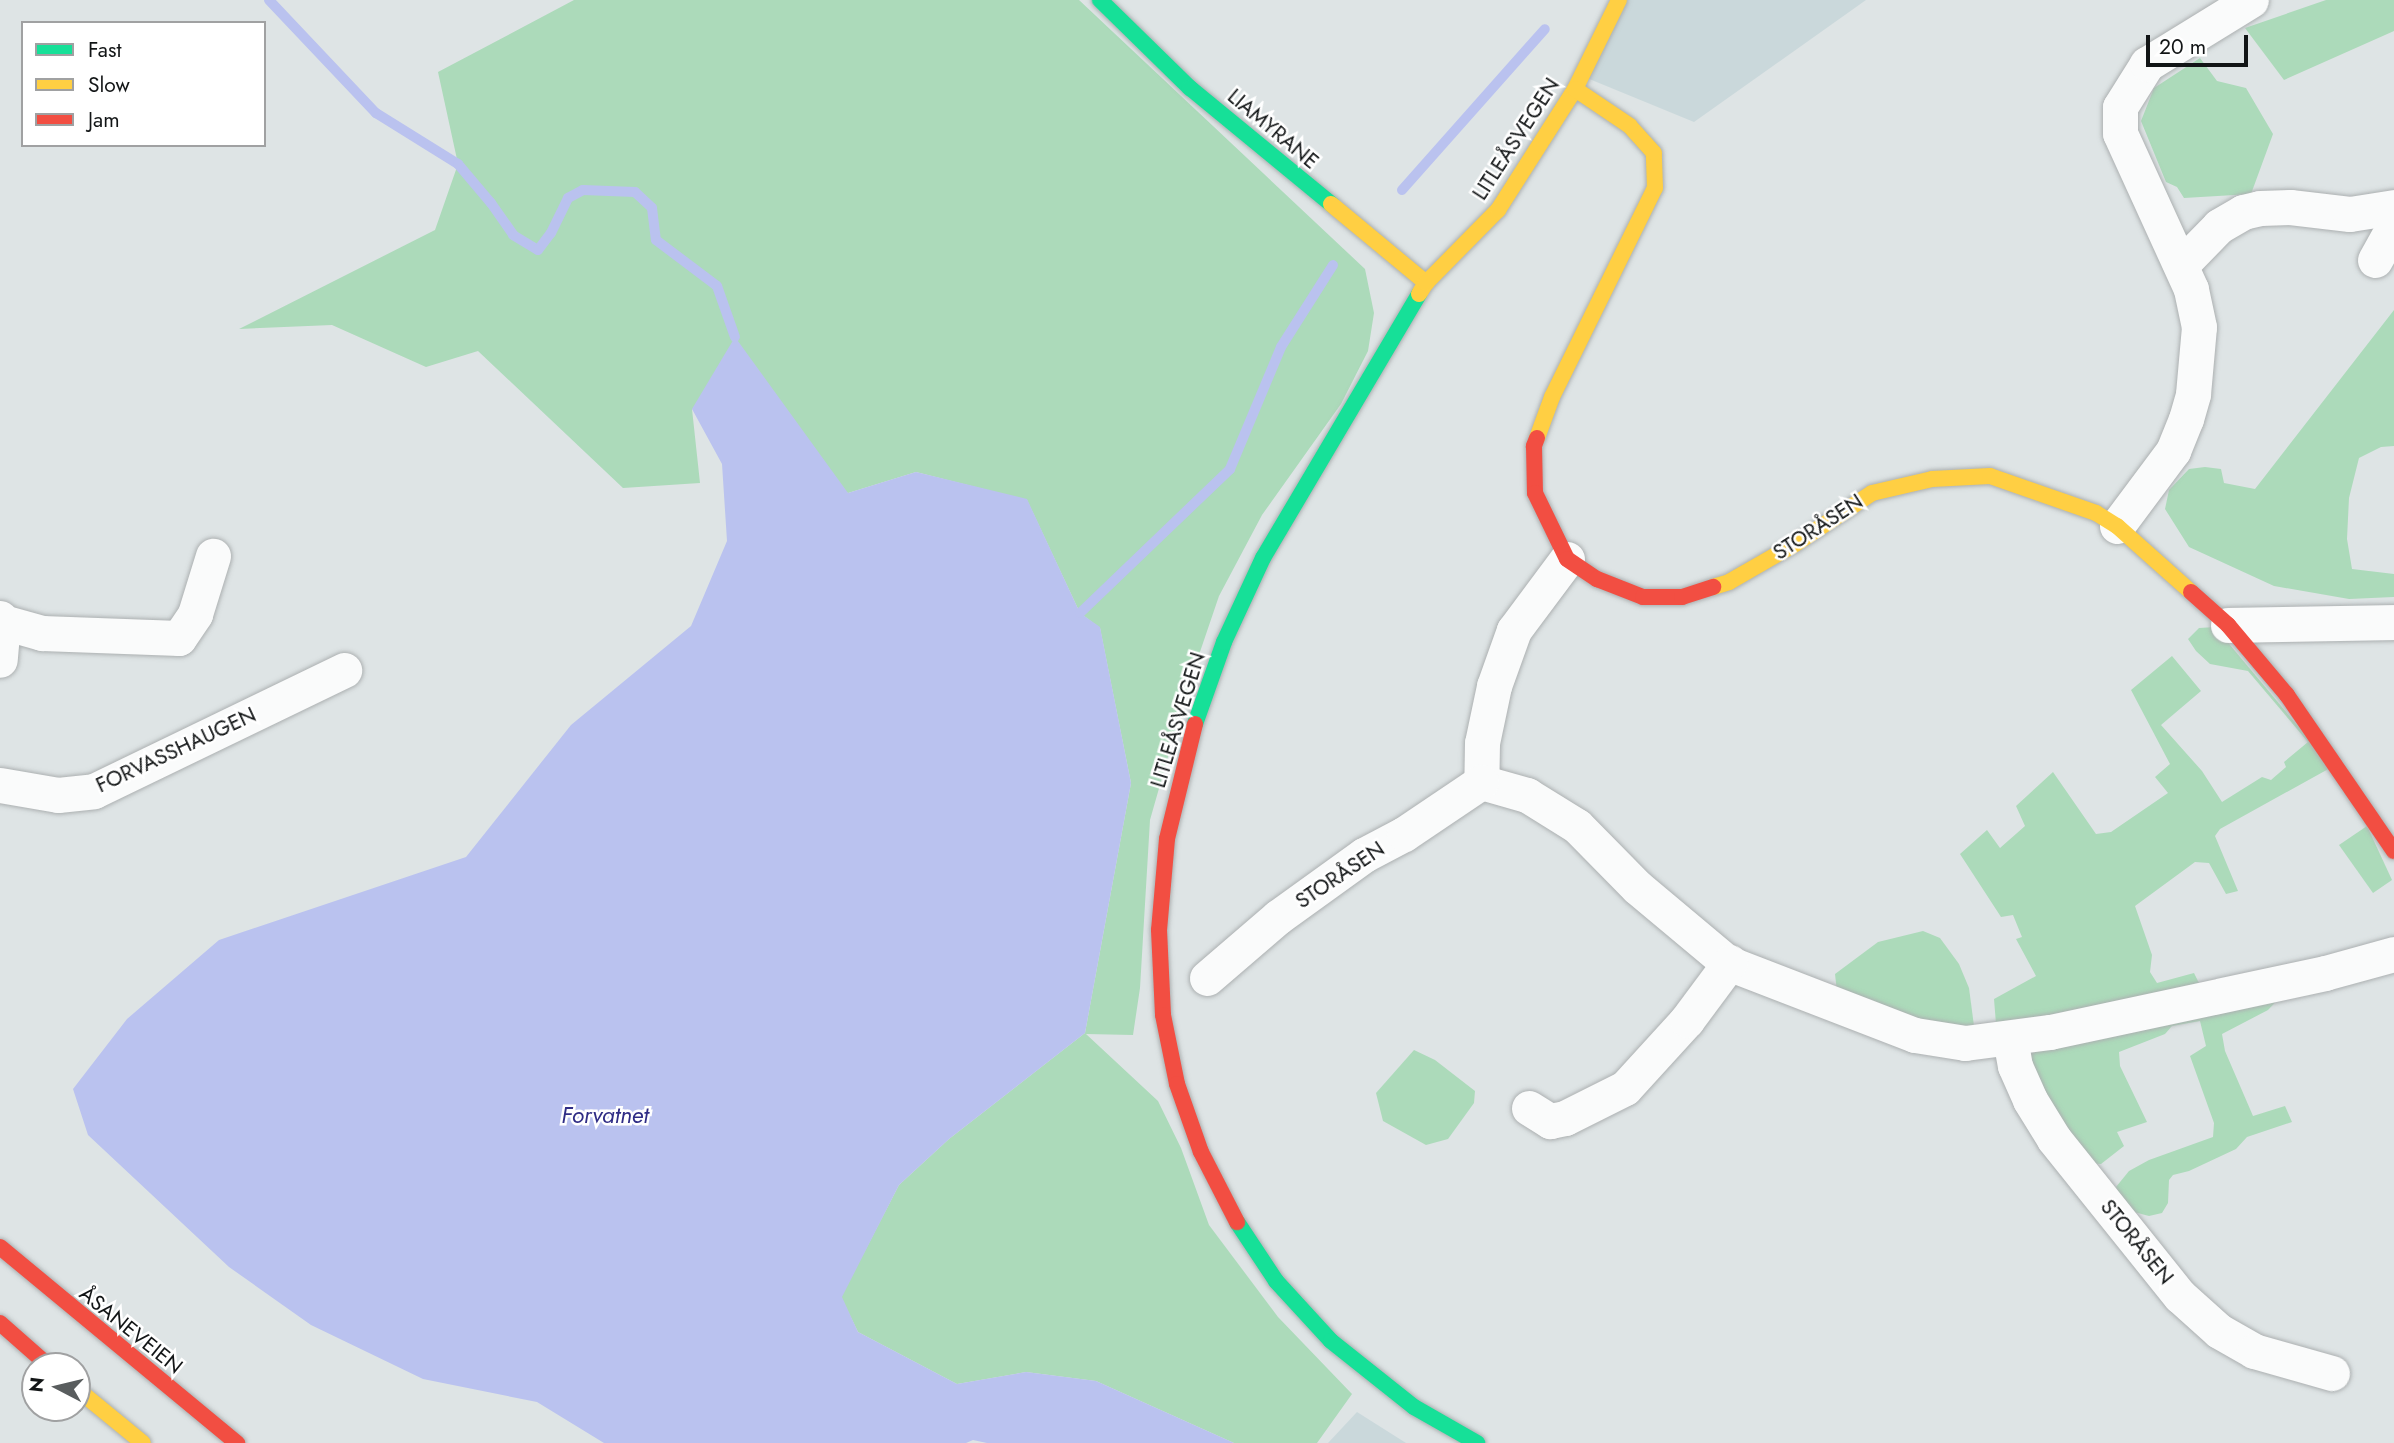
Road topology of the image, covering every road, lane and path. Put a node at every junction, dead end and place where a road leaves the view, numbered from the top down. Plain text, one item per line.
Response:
1 (1100, 0) edge
2 (1619, 0) edge
3 (2251, 0) edge
4 (1575, 89) junction
5 (2394, 207) edge
6 (2394, 226) edge
7 (2375, 260) dead end
8 (2181, 265) junction
9 (1426, 283) junction
10 (2117, 526) junction
11 (213, 556) dead end
12 (1567, 559) junction
13 (1, 620) edge
14 (2394, 622) edge
15 (2228, 625) junction
16 (0, 660) edge
17 (344, 670) dead end
18 (1481, 782) junction
19 (0, 785) edge
20 (2394, 851) edge
21 (2394, 954) edge
22 (1730, 962) junction
23 (1207, 978) dead end
24 (2010, 1038) junction
25 (1529, 1108) dead end
26 (0, 1247) edge
27 (0, 1323) edge
28 (34, 1352) edge
29 (2332, 1373) dead end
30 (91, 1400) edge
31 (143, 1443) edge
32 (237, 1443) edge
33 (1476, 1443) edge

1 - 9 main road, LIAMYRANE
2 - 4 main road, LITLEÅSVEGEN
3 - 8 street
4 - 9 main road, LITLEÅSVEGEN
4 - 12 main road
5 - 8 street
6 - 7 street
8 - 10 street
9 - 33 main road, LITLEÅSVEGEN
10 - 12 main road, STORÅSEN
10 - 15 main road, STORÅSEN
11 - 13 street
12 - 18 street
13 - 16 street
14 - 15 street
15 - 20 main road, STORÅSEN
17 - 19 street, FORVASSHAUGEN
18 - 22 street
18 - 23 street, STORÅSEN
21 - 24 street
22 - 24 street
22 - 25 street
24 - 29 street, STORÅSEN
26 - 32 main road, ÅSANEVEIEN
27 - 28 main road
30 - 31 main road

